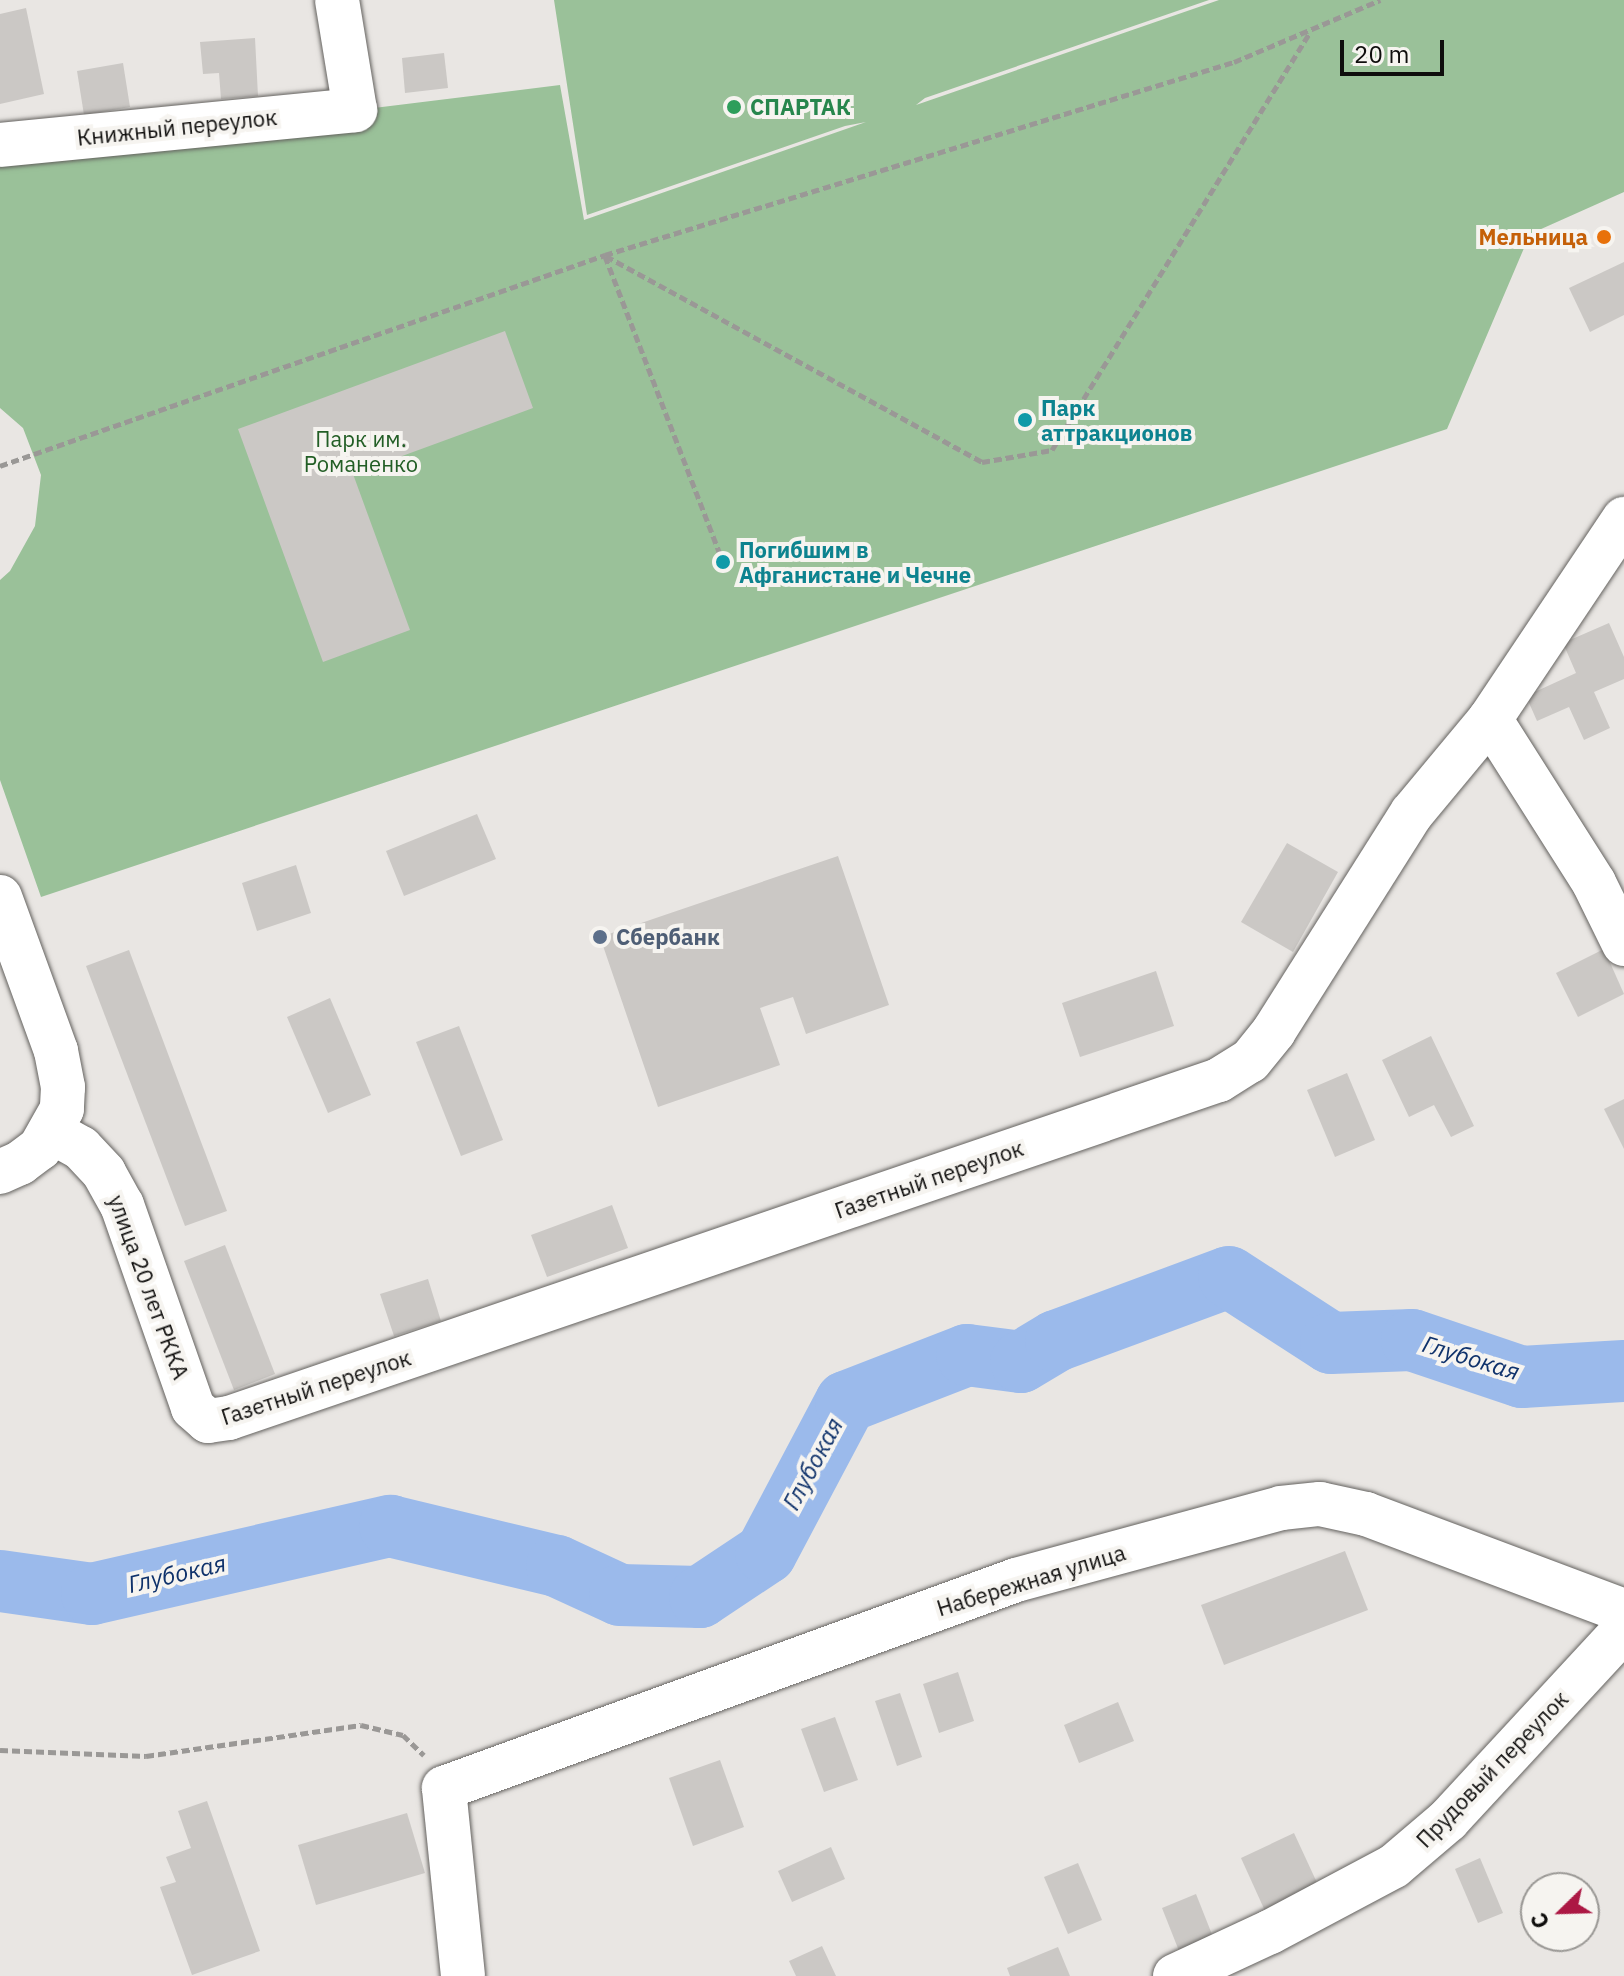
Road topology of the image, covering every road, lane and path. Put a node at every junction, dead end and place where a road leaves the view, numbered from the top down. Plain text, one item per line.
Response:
1 (337, 0) edge
2 (1380, 0) edge
3 (1310, 32) junction
4 (0, 145) edge
5 (605, 255) junction
6 (0, 466) edge
7 (1624, 519) edge
8 (723, 562) dead end
9 (1490, 719) junction
10 (0, 897) edge
11 (1624, 944) edge
12 (52, 1132) junction
13 (0, 1172) edge
14 (208, 1421) joint
15 (1624, 1611) edge
16 (1624, 1630) edge
17 (0, 1750) edge
18 (444, 1788) junction
19 (1270, 1932) junction
20 (463, 1976) edge
21 (1175, 1976) edge
22 (1259, 1976) edge

1 - 4 street, Книжный переулок
2 - 3 path
3 - 5 path
3 - 5 path
5 - 6 path
5 - 8 path
7 - 9 street, Газетный переулок
9 - 11 street
9 - 14 street, Газетный переулок
10 - 12 street
12 - 13 street
12 - 14 street, улица 20 лет РККА
15 - 18 street, Набережная улица
16 - 19 street, Прудовый переулок
17 - 18 path
18 - 20 street
19 - 21 street, Прудовый переулок
19 - 22 street

